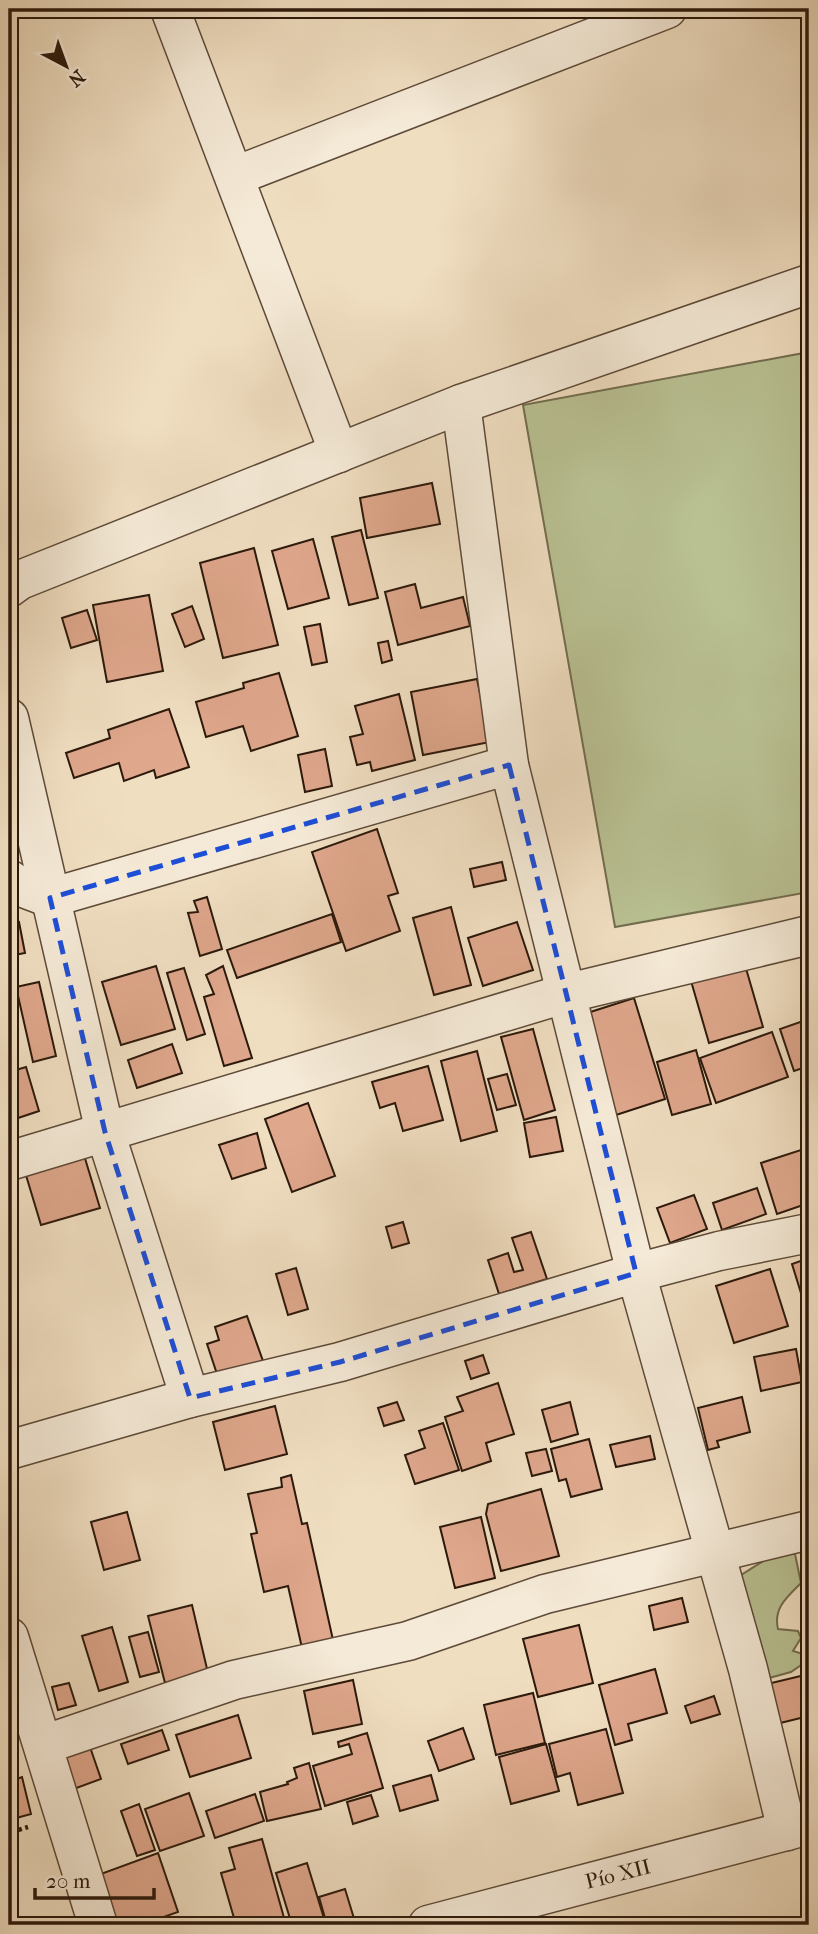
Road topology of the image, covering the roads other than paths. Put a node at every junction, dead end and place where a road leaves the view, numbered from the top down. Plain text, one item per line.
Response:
1 (170, 9) edge
2 (667, 9) edge
3 (235, 176) junction
4 (809, 284) edge
5 (461, 404) junction
6 (339, 453) junction
7 (9, 588) edge
8 (9, 718) edge
9 (509, 765) junction
10 (9, 879) edge
11 (50, 898) junction
12 (809, 935) edge
13 (564, 994) junction
14 (105, 1132) junction
15 (9, 1161) edge
16 (809, 1233) edge
17 (636, 1273) junction
18 (190, 1398) junction
19 (9, 1450) edge
20 (809, 1530) edge
21 (713, 1552) junction
22 (9, 1637) edge
23 (43, 1745) junction
24 (798, 1828) edge
25 (98, 1925) edge
26 (428, 1925) edge

1 - 3 street
2 - 3 street
3 - 6 street
4 - 5 street
5 - 6 street
5 - 9 street
6 - 7 street
8 - 11 street
9 - 11 street
9 - 13 street
10 - 11 street
11 - 14 street
12 - 13 street
13 - 14 street
13 - 17 street
14 - 15 street
14 - 18 street
16 - 17 street
17 - 18 street
17 - 21 street
18 - 19 street
20 - 21 street
21 - 23 street
21 - 24 street
22 - 23 street
23 - 25 street
24 - 26 street, Pío XII

